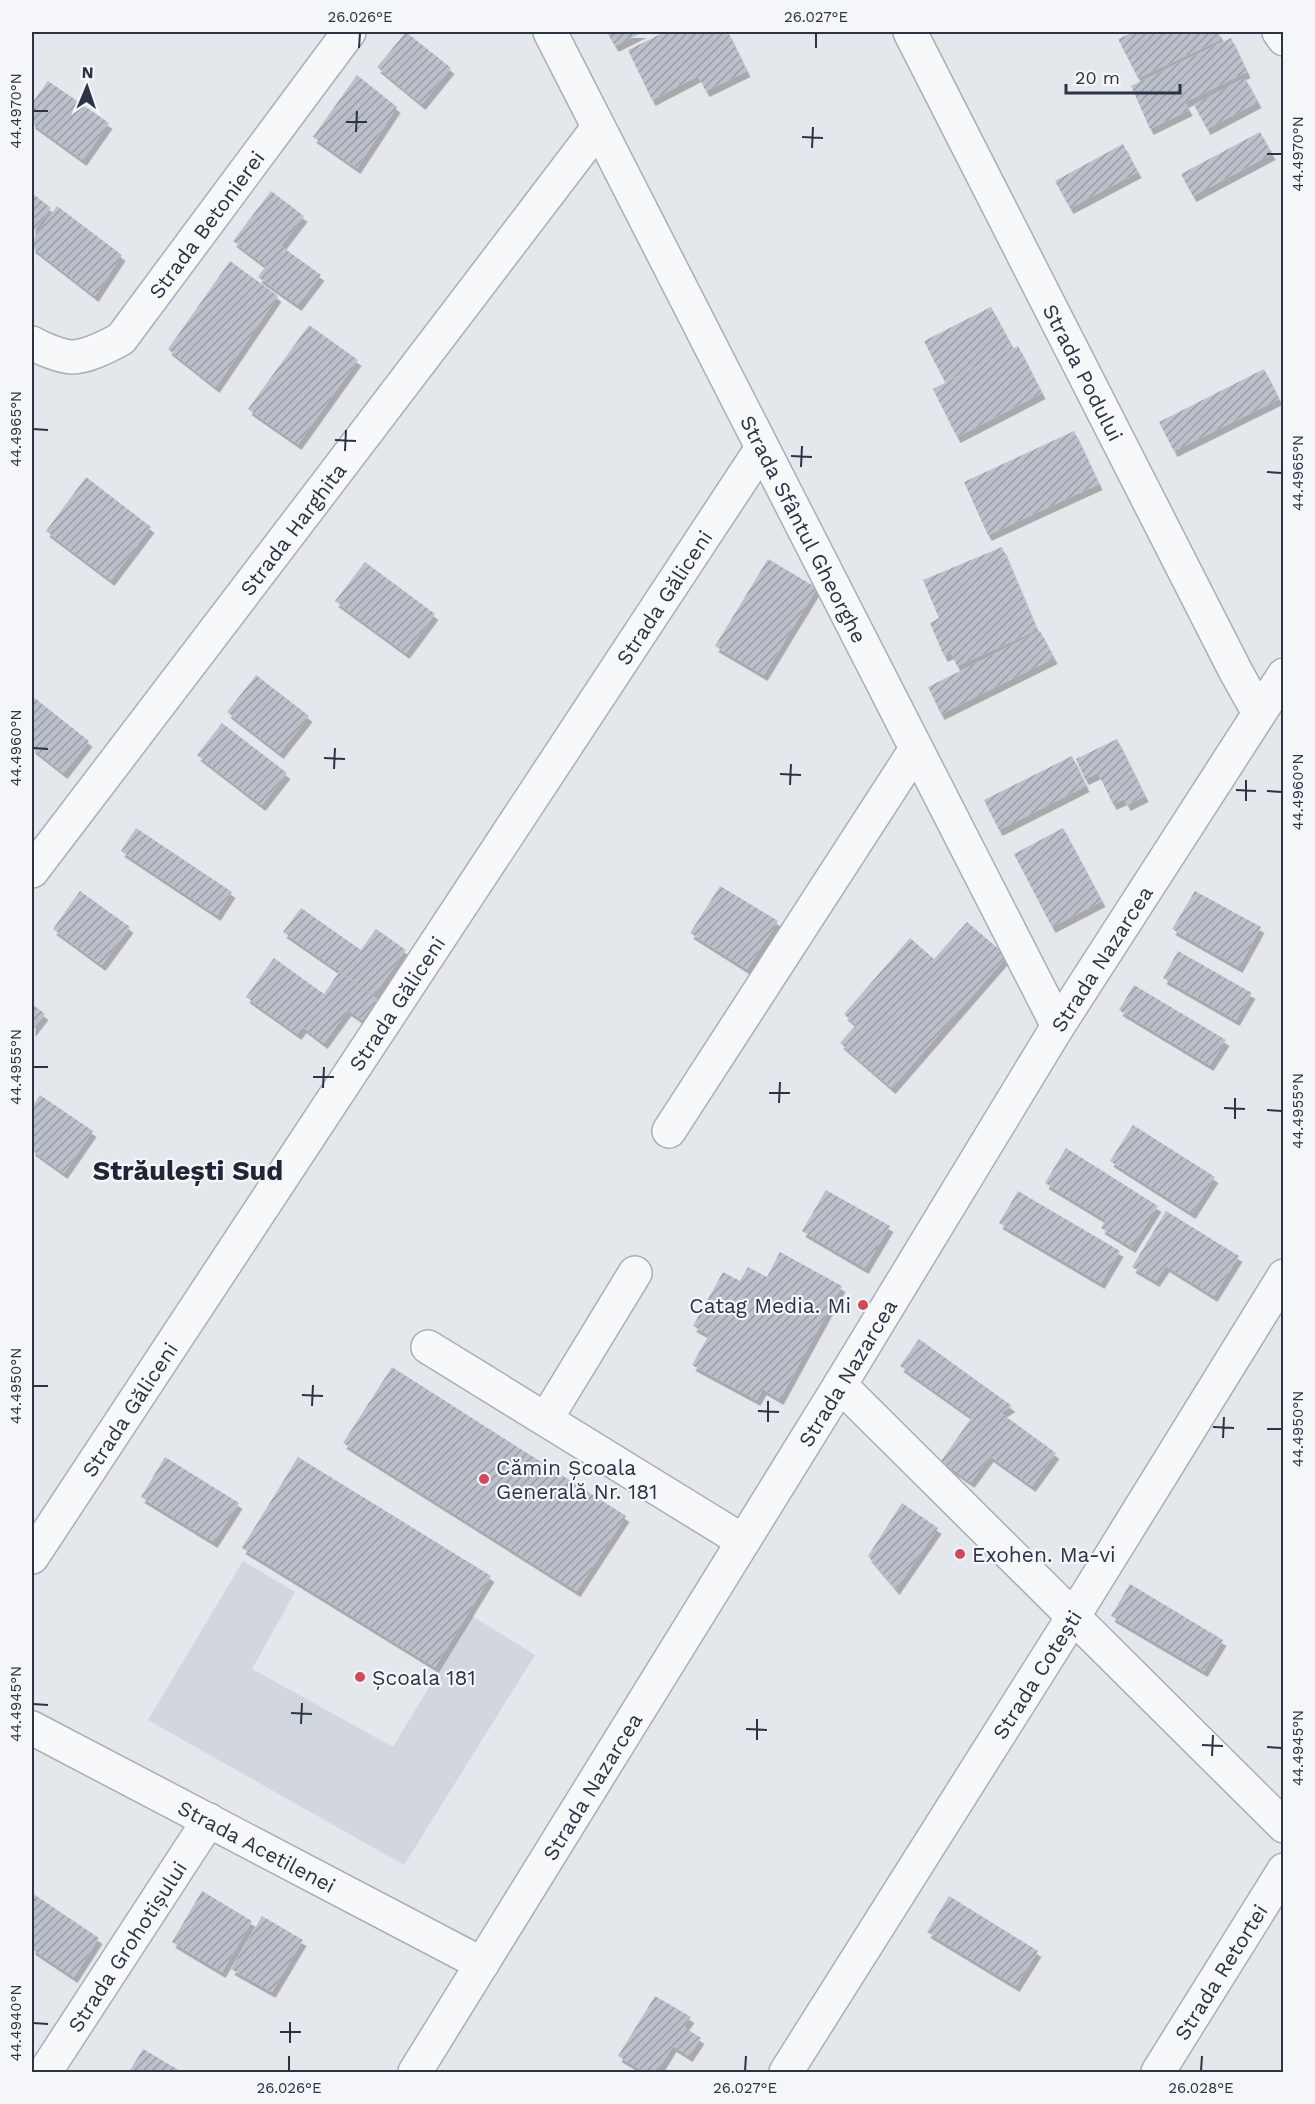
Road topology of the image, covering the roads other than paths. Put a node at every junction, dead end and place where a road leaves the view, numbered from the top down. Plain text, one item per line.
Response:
1 (349, 32) edge
2 (550, 32) edge
3 (910, 32) edge
4 (1280, 32) edge
5 (1284, 39) edge
6 (598, 128) junction
7 (32, 343) edge
8 (762, 448) junction
9 (1284, 675) edge
10 (1259, 713) junction
11 (916, 749) junction
12 (32, 871) edge
13 (1058, 1026) junction
14 (669, 1131) dead end
15 (636, 1274) dead end
16 (1284, 1276) edge
17 (428, 1347) dead end
18 (840, 1384) junction
19 (546, 1419) junction
20 (743, 1541) junction
21 (32, 1557) edge
22 (1073, 1618) junction
23 (32, 1728) edge
24 (209, 1820) junction
25 (1284, 1826) edge
26 (1284, 1870) edge
27 (482, 1964) junction
28 (45, 2073) edge
29 (415, 2073) edge
30 (786, 2073) edge
31 (1158, 2073) edge

1 - 7 street, Strada Betonierei
2 - 6 street, Strada Sfântul Gheorghe
3 - 10 street, Strada Podului
4 - 5 street
6 - 8 street, Strada Sfântul Gheorghe
6 - 12 street, Strada Harghita
8 - 11 street, Strada Sfântul Gheorghe
8 - 21 street, Strada Găliceni
9 - 10 street, Strada Nazarcea
10 - 13 street, Strada Nazarcea
11 - 13 street, Strada Sfântul Gheorghe
11 - 14 street
13 - 18 street, Strada Nazarcea
15 - 19 street
16 - 22 street, Strada Cotești
17 - 19 street
18 - 20 street, Strada Nazarcea
18 - 22 street
19 - 20 street
20 - 27 street, Strada Nazarcea
22 - 25 street
22 - 30 street, Strada Cotești
23 - 24 street, Strada Acetilenei
24 - 27 street, Strada Acetilenei
24 - 28 street, Strada Grohotișului
26 - 31 street, Strada Retortei
27 - 29 street, Strada Nazarcea

